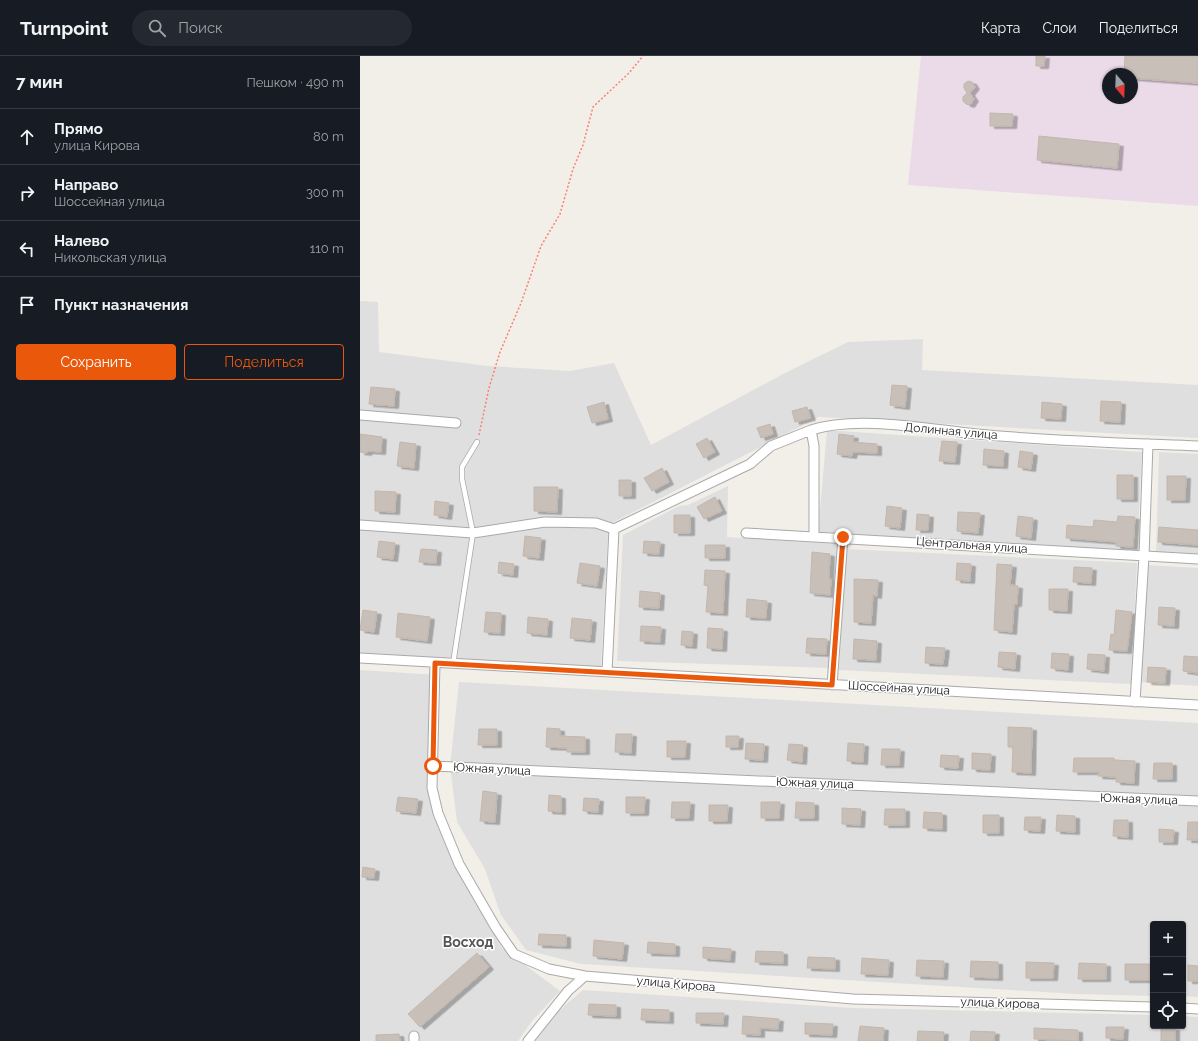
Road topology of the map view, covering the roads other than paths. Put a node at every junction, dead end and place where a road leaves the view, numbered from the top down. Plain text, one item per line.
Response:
1 (360, 415) edge
2 (456, 423) dead end
3 (811, 430) junction
4 (477, 442) road end
5 (1148, 444) junction
6 (1198, 446) edge
7 (360, 525) edge
8 (614, 529) junction
9 (473, 533) junction
10 (746, 533) dead end
11 (814, 536) junction
12 (843, 537) junction
13 (1144, 556) junction
14 (1198, 559) edge
15 (360, 658) edge
16 (435, 663) junction
17 (453, 664) junction
18 (607, 672) junction
19 (832, 685) junction
20 (1135, 702) junction
21 (1198, 705) edge
22 (433, 766) junction
23 (1198, 801) edge
24 (585, 976) junction
25 (1150, 1007) edge
26 (1186, 1008) edge
27 (1198, 1008) edge
28 (528, 1041) edge

1 - 2 street
3 - 5 street, Долинная улица
3 - 8 street, Долинная улица
3 - 11 street
4 - 9 lane
5 - 6 street, Долинная улица
5 - 13 street
7 - 9 street
8 - 9 street
8 - 18 street
9 - 17 lane
10 - 11 street, Центральная улица
11 - 12 street, Центральная улица
12 - 13 street, Центральная улица
12 - 19 street
13 - 14 street, Центральная улица
13 - 20 street
15 - 16 street, Шоссейная улица
16 - 17 street, Шоссейная улица
16 - 22 street, улица Кирова
17 - 18 street, Шоссейная улица
18 - 19 street, Шоссейная улица
19 - 20 street, Шоссейная улица
20 - 21 street, Шоссейная улица
22 - 23 street, Южная улица
22 - 24 street, улица Кирова
24 - 25 street, улица Кирова
24 - 28 street
26 - 27 street

